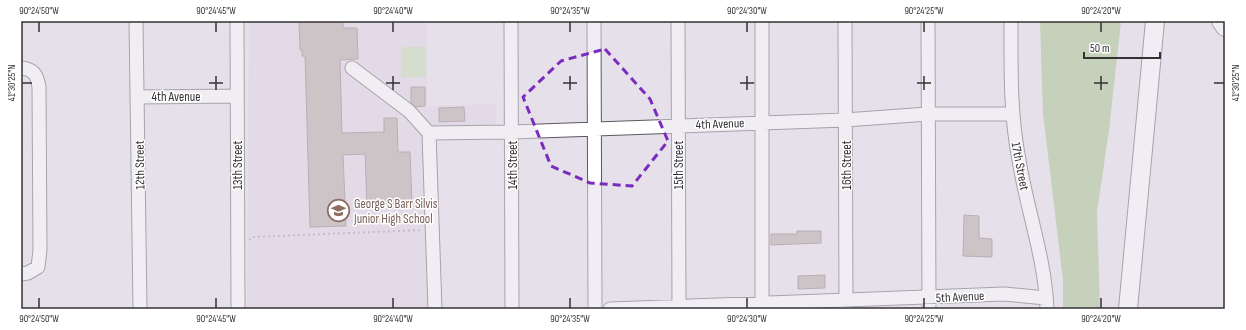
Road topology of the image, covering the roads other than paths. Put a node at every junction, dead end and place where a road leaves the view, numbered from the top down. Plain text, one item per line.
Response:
1 (136, 21) edge
2 (237, 21) edge
3 (511, 21) edge
4 (594, 21) edge
5 (678, 21) edge
6 (762, 21) edge
7 (845, 21) edge
8 (928, 21) edge
9 (1011, 21) edge
10 (1155, 21) edge
11 (1221, 21) edge
12 (1225, 27) edge
13 (21, 68) edge
14 (352, 68) dead end
15 (138, 96) junction
16 (237, 96) junction
17 (928, 114) junction
18 (1012, 114) junction
19 (846, 120) junction
20 (762, 122) junction
21 (678, 125) junction
22 (594, 127) junction
23 (512, 132) junction
24 (429, 133) junction
25 (21, 274) edge
26 (929, 303) edge
27 (1047, 303) edge
28 (846, 305) edge
29 (762, 306) edge
30 (679, 307) edge
31 (140, 309) edge
32 (238, 309) edge
33 (435, 309) edge
34 (512, 309) edge
35 (594, 309) edge
36 (610, 309) edge
37 (1128, 309) edge

1 - 15 street, 12th Street
2 - 16 street, 13th Street
3 - 23 street, 14th Street
4 - 22 street
5 - 21 street, 15th Street
6 - 20 street
7 - 19 street, 16th Street
8 - 17 street
9 - 18 street, 17th Street
10 - 37 highway
11 - 12 highway
13 - 25 street
14 - 24 street
15 - 16 street, 4th Avenue
15 - 31 street, 12th Street
16 - 32 street, 13th Street
17 - 18 street, 4th Avenue
17 - 19 street, 4th Avenue
17 - 26 street
18 - 27 street, 17th Street
19 - 20 street, 4th Avenue
19 - 28 street, 16th Street
20 - 21 street, 4th Avenue
20 - 29 street
21 - 22 street, 4th Avenue
21 - 30 street, 15th Street
22 - 23 street, 4th Avenue
22 - 35 street
23 - 24 street, 4th Avenue
23 - 34 street, 14th Street
24 - 33 street
26 - 27 street, 5th Avenue
26 - 28 street, 5th Avenue
28 - 29 street, 5th Avenue
29 - 30 street, 5th Avenue
30 - 36 street, 5th Avenue

